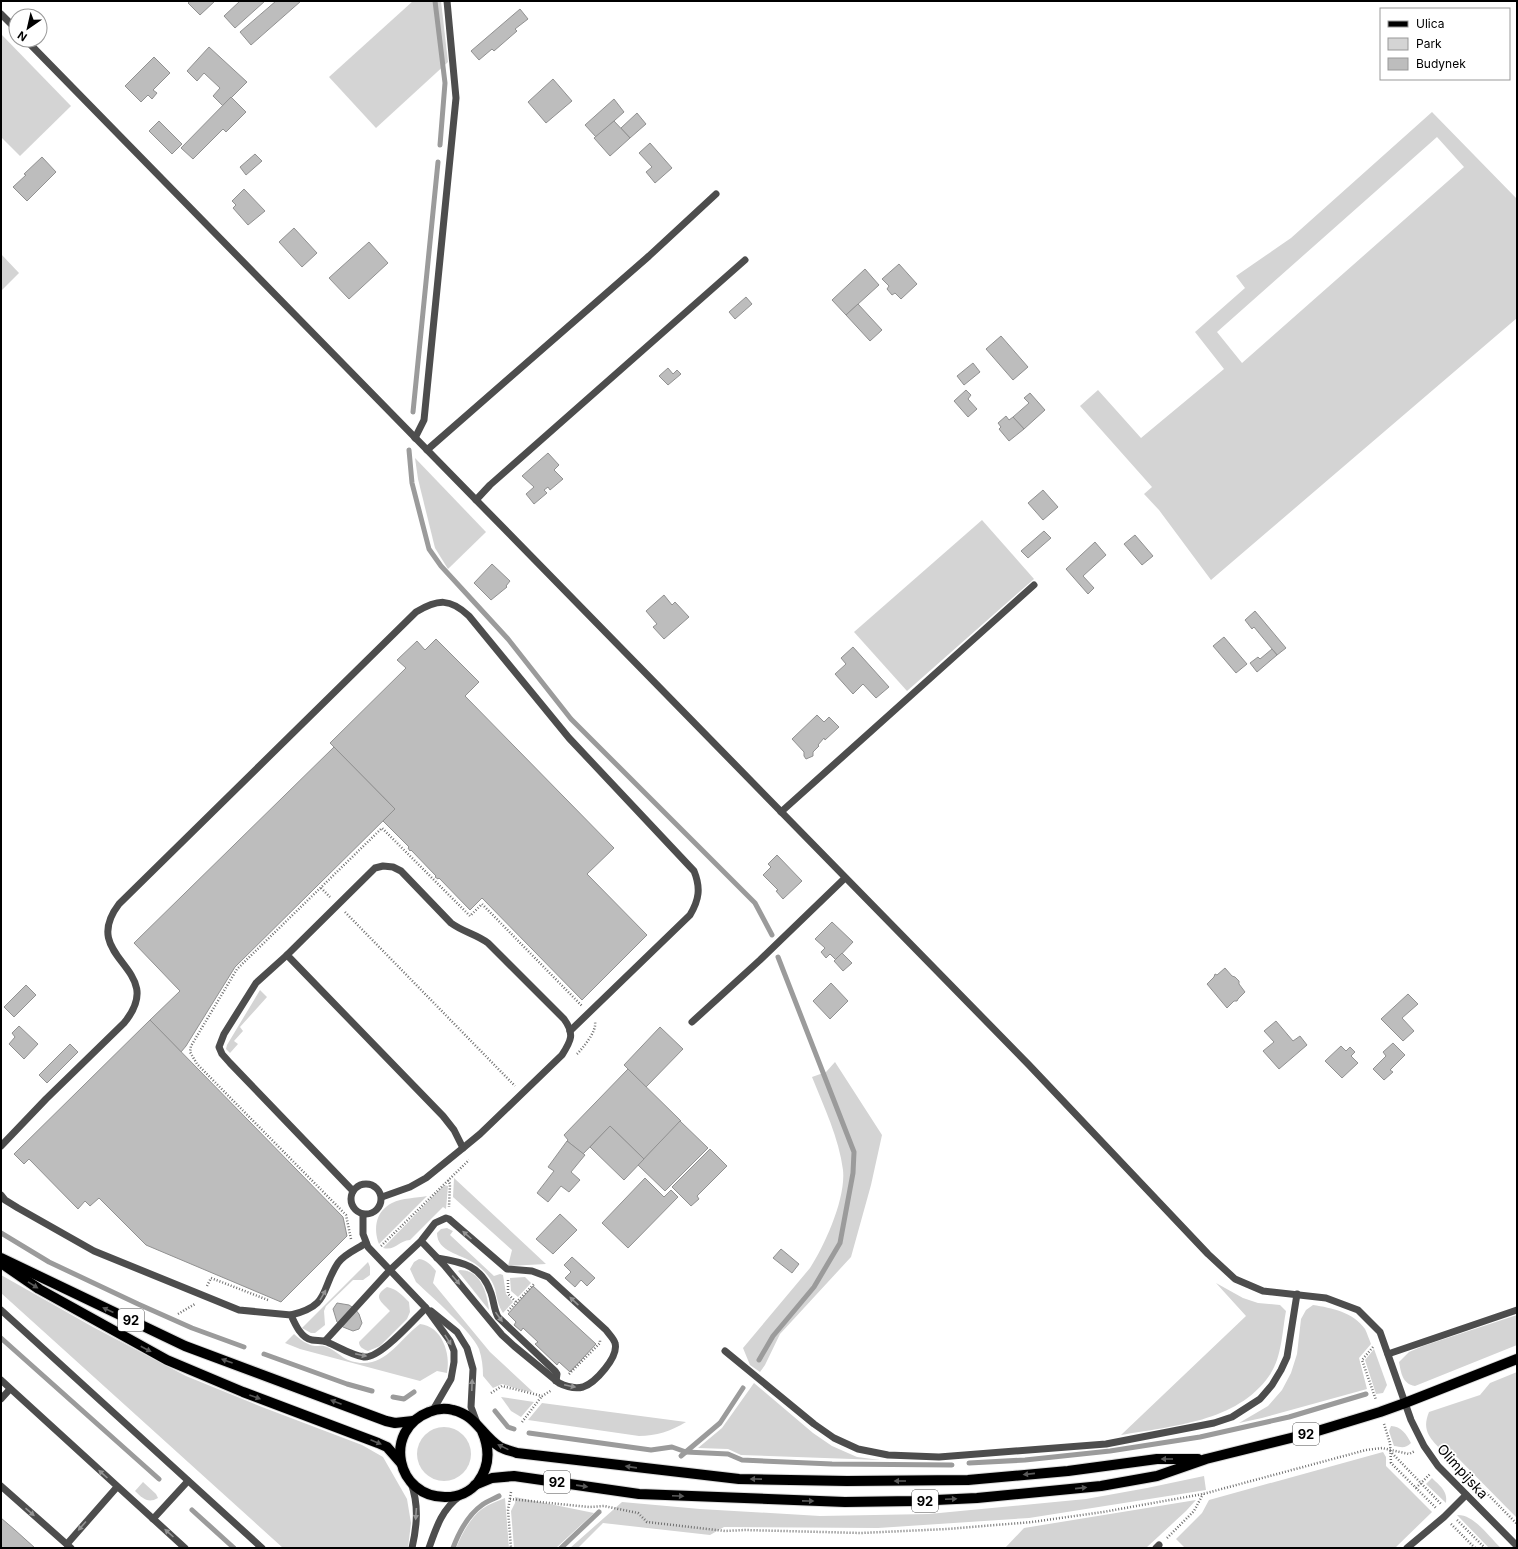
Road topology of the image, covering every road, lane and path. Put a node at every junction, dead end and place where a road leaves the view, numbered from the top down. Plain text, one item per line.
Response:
1 (447, 1) edge
2 (34, 48) edge
3 (716, 194) dead end
4 (745, 260) dead end
5 (415, 438) junction
6 (427, 450) junction
7 (476, 500) junction
8 (1034, 585) dead end
9 (782, 812) junction
10 (845, 878) junction
11 (320, 888) dead end
12 (337, 905) junction
13 (287, 955) junction
14 (692, 1022) dead end
15 (570, 1030) junction
16 (522, 1094) junction
17 (1, 1146) edge
18 (463, 1148) junction
19 (448, 1180) dead end
20 (353, 1191) junction
21 (1, 1195) edge
22 (382, 1197) junction
23 (363, 1214) junction
24 (446, 1218) junction
25 (350, 1237) dead end
26 (420, 1240) junction
27 (345, 1242) dead end
28 (366, 1244) junction
29 (1, 1258) edge
30 (437, 1258) junction
31 (1, 1263) edge
32 (507, 1269) junction
33 (390, 1270) junction
34 (211, 1278) dead end
35 (538, 1284) dead end
36 (1297, 1294) junction
37 (269, 1301) dead end
38 (516, 1302) junction
39 (426, 1308) junction
40 (1, 1310) edge
41 (1517, 1310) edge
42 (291, 1315) junction
43 (503, 1316) dead end
44 (1381, 1336) junction
45 (599, 1339) dead end
46 (325, 1341) junction
47 (725, 1351) dead end
48 (1388, 1354) junction
49 (1517, 1359) edge
50 (1, 1380) edge
51 (558, 1382) junction
52 (10, 1389) junction
53 (491, 1393) dead end
54 (542, 1396) junction
55 (1, 1399) edge
56 (1405, 1403) junction
57 (433, 1410) junction
58 (1380, 1412) junction
59 (413, 1421) junction
60 (522, 1422) dead end
61 (480, 1427) junction
62 (1424, 1446) junction
63 (1390, 1451) junction
64 (1206, 1459) junction
65 (401, 1463) junction
66 (188, 1481) junction
67 (410, 1481) junction
68 (475, 1485) junction
69 (1, 1486) edge
70 (117, 1487) junction
71 (511, 1492) dead end
72 (462, 1494) junction
73 (1203, 1494) junction
74 (1466, 1495) junction
75 (510, 1499) junction
76 (1447, 1515) junction
77 (153, 1519) junction
78 (69, 1546) edge
79 (1517, 1546) edge
80 (1158, 1547) edge
81 (185, 1548) edge
82 (262, 1548) edge
83 (412, 1548) edge
84 (429, 1548) edge
85 (511, 1548) edge
86 (1407, 1548) edge
87 (1475, 1548) edge
88 (1485, 1548) edge

1 - 5 street
2 - 5 street, Olimpijska
3 - 6 street
4 - 7 street
5 - 6 street, Olimpijska
6 - 7 street, Olimpijska
7 - 9 street, Olimpijska
8 - 9 street
9 - 10 street, Olimpijska
10 - 14 street
10 - 36 street, Olimpijska
11 - 12 path
12 - 13 street
12 - 15 street
12 - 16 path
13 - 18 street
13 - 20 street
15 - 16 street
15 - 17 street
16 - 18 street
18 - 22 street
19 - 24 path
20 - 22 street
20 - 23 street
21 - 42 street
22 - 23 street
23 - 28 street
24 - 26 street
32 -> 24 street
25 - 27 path
26 - 30 street
26 - 33 street
28 - 33 street
42 -> 28 street
59 -> 29 main road, 92
30 -> 51 street
30 -> 51 street
31 -> 65 main road, 92
32 - 38 path
51 -> 32 street
33 - 39 street
33 - 46 street
34 - 37 path
35 - 38 path
36 - 44 street, Olimpijska
36 - 47 street
38 - 43 path
46 -> 39 street
39 -> 57 street
61 -> 39 street
40 - 66 street
41 - 48 street
42 - 46 street
44 - 48 street, Olimpijska
44 - 58 path
45 - 51 path
48 - 56 street, Olimpijska
49 - 56 main road, 92
50 - 52 street
51 - 54 path
52 - 55 street
70 -> 52 street
53 - 54 path
54 - 60 path
56 - 58 main road, 92
56 - 62 street, Olimpijska
57 - 59 main road, 92
57 - 61 main road, 92
58 - 63 path
58 - 64 main road, 92
59 - 65 main road, 92
64 -> 61 main road, 92
61 - 68 main road, 92
62 - 63 path
62 - 74 street, Olimpijska
63 - 73 path
63 - 76 path
63 - 76 path
68 -> 64 main road, 92
65 - 67 main road, 92
66 - 77 street
66 - 82 street
67 - 72 main road, 92
67 -> 83 street
68 - 72 main road, 92
69 -> 78 street
70 - 77 street
70 -> 78 street
71 - 75 path
72 - 84 street
73 - 75 path
73 - 80 path
74 - 76 street
74 - 79 street, Olimpijska
75 - 85 path
76 - 86 street
76 - 87 path
76 - 88 path
81 -> 77 street

